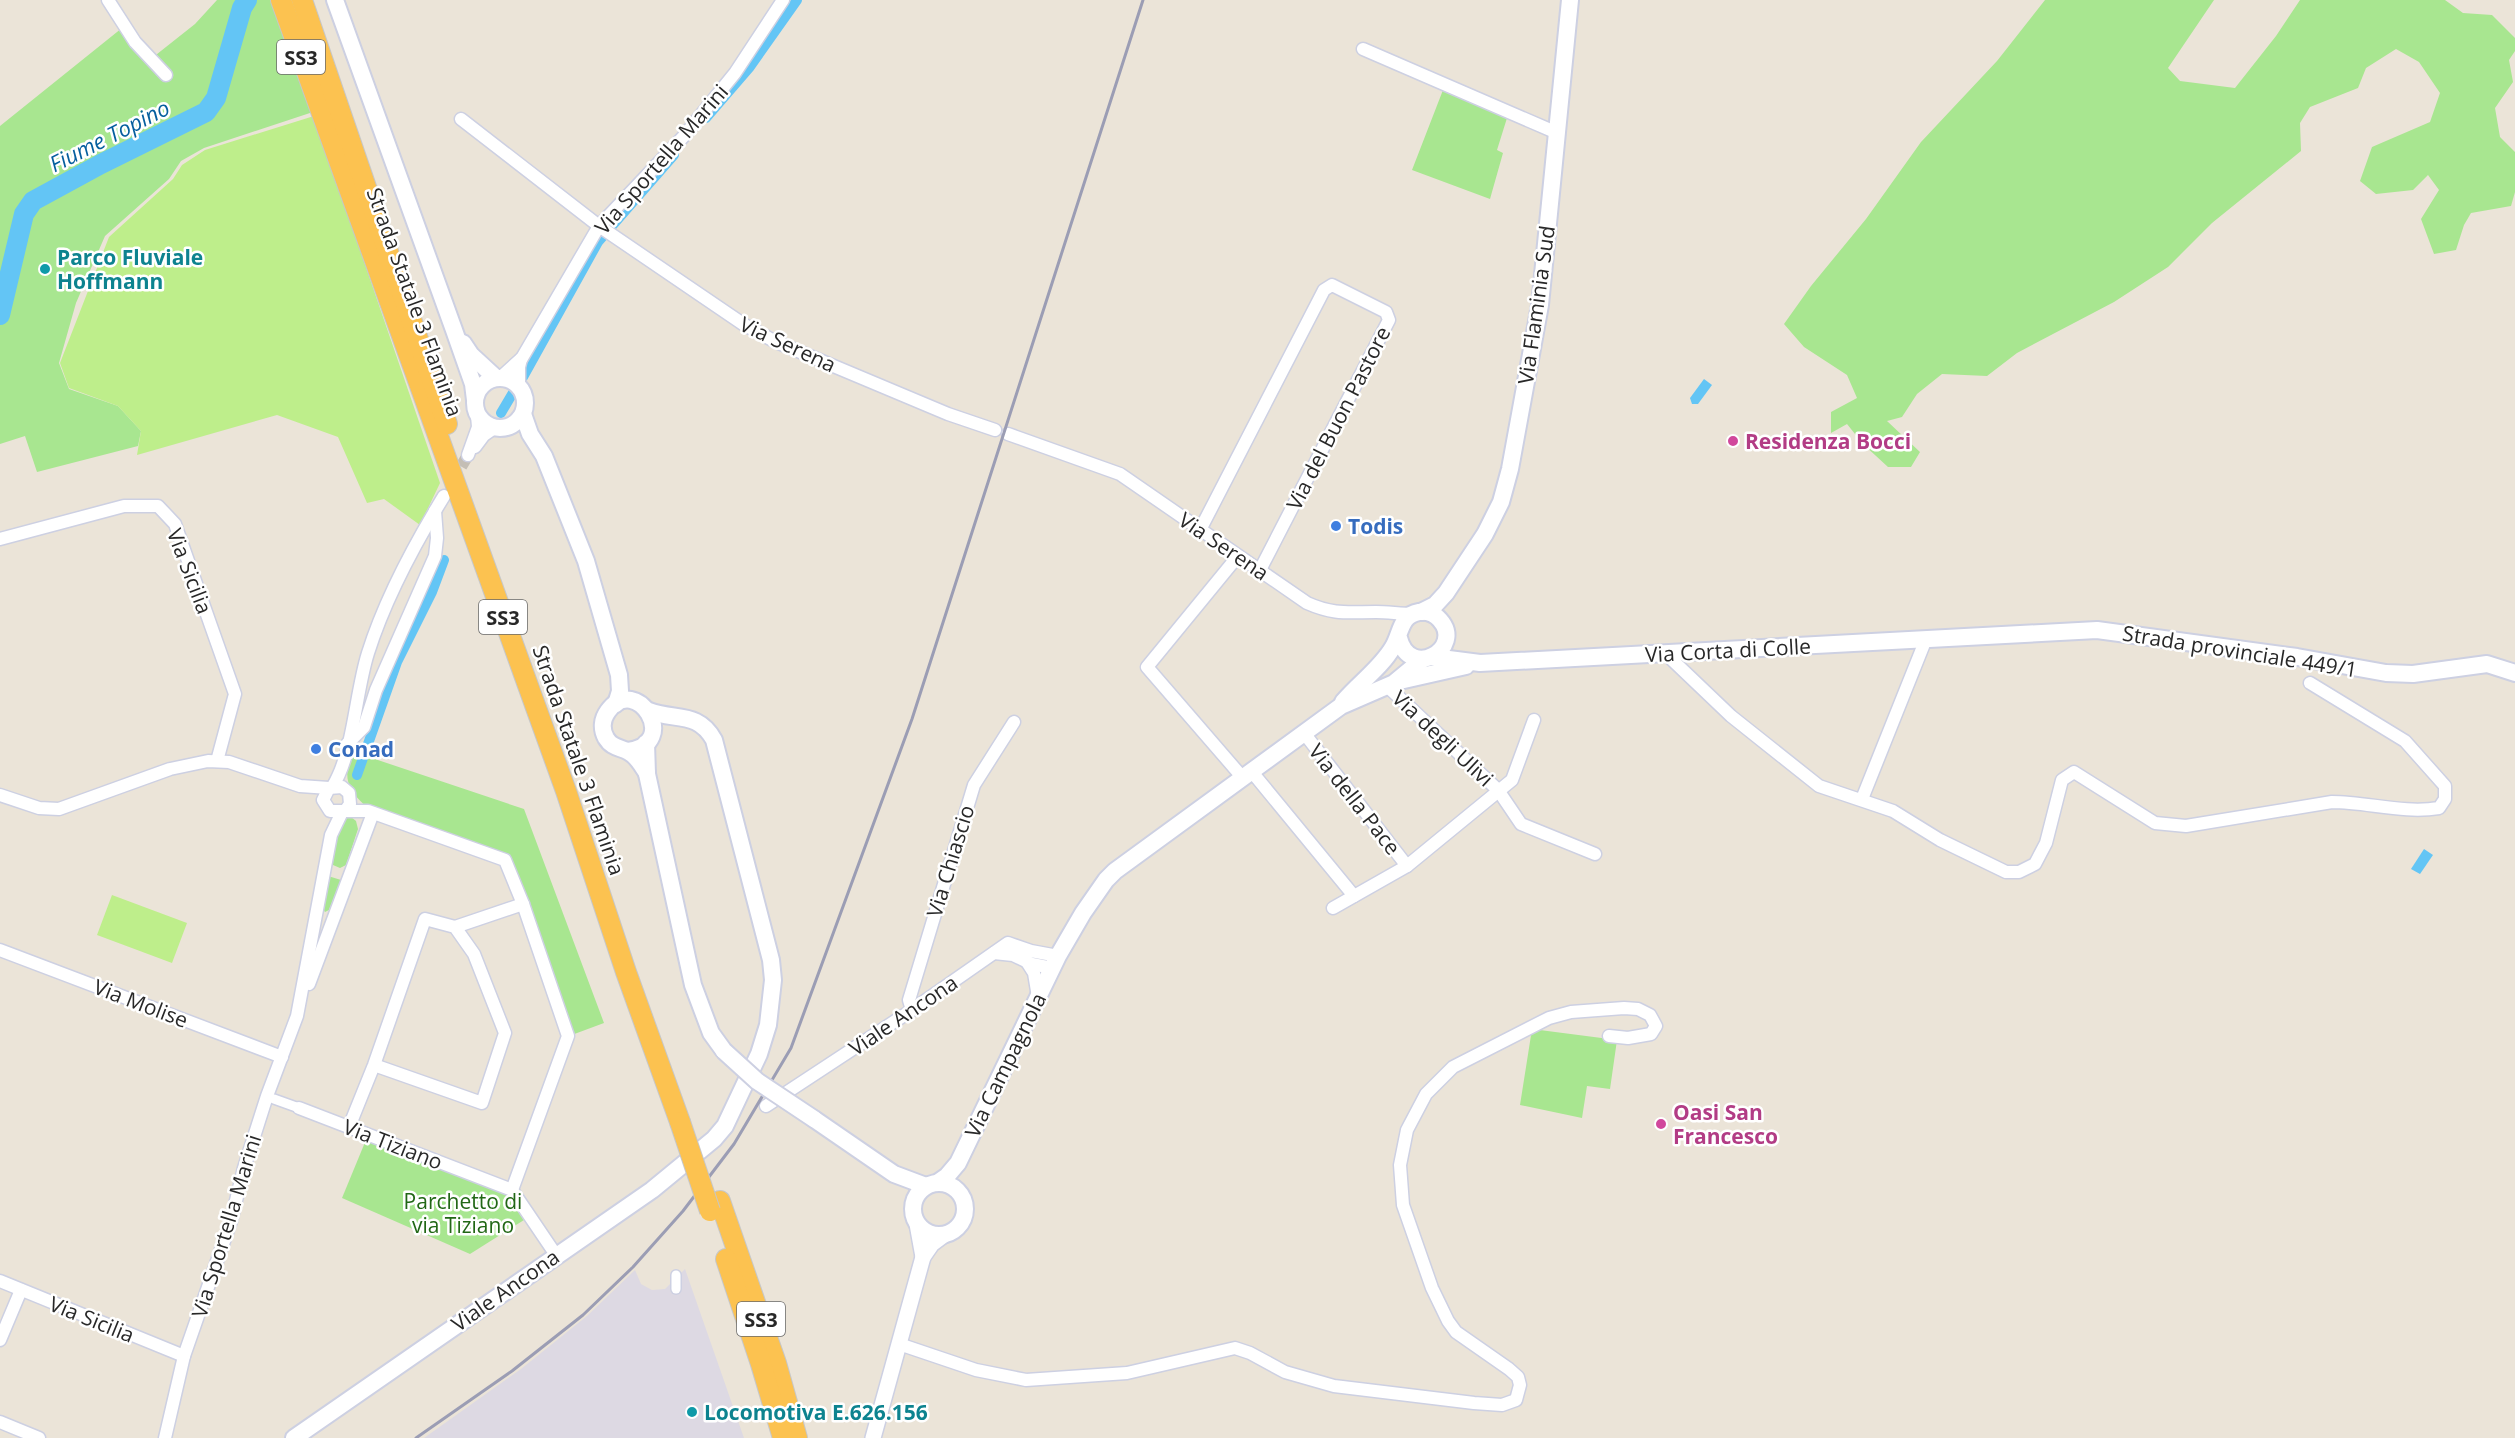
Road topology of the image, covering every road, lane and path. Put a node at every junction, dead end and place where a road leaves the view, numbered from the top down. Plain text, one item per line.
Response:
1 (108, 0) edge
2 (281, 0) edge
3 (302, 0) edge
4 (335, 0) edge
5 (783, 0) edge
6 (1570, 0) edge
7 (1363, 49) dead end
8 (166, 75) dead end
9 (461, 119) dead end
10 (1555, 132) junction
11 (599, 226) junction
12 (454, 330) junction
13 (522, 358) junction
14 (498, 378) junction
15 (519, 386) junction
16 (476, 407) junction
17 (523, 414) junction
18 (498, 429) junction
19 (995, 430) dead end
20 (1008, 435) dead end
21 (544, 456) junction
22 (444, 496) tunnel mouth
23 (435, 511) junction
24 (1200, 530) junction
25 (0, 540) edge
26 (1238, 556) junction
27 (1260, 570) junction
28 (1446, 593) junction
29 (1377, 612) junction
30 (1417, 613) junction
31 (1444, 630) junction
32 (1399, 635) junction
33 (1963, 637) joint
34 (1926, 639) junction
35 (1666, 654) junction
36 (1428, 658) junction
37 (1486, 663) junction
38 (2515, 674) edge
39 (619, 675) junction
40 (2310, 683) dead end
41 (1381, 684) junction
42 (616, 704) junction
43 (643, 707) junction
44 (674, 717) junction
45 (1534, 720) dead end
46 (1014, 722) dead end
47 (1304, 733) junction
48 (649, 739) junction
49 (347, 744) junction
50 (628, 751) junction
51 (218, 761) junction
52 (342, 765) junction
53 (647, 774) junction
54 (1247, 775) junction
55 (300, 786) junction
56 (331, 787) junction
57 (1498, 790) junction
58 (348, 793) junction
59 (0, 795) edge
60 (1862, 799) junction
61 (326, 807) junction
62 (344, 811) junction
63 (371, 812) junction
64 (331, 835) junction
65 (1595, 854) dead end
66 (1407, 866) junction
67 (1354, 896) junction
68 (523, 904) junction
69 (1333, 908) dead end
70 (455, 927) junction
71 (0, 950) edge
72 (994, 953) junction
73 (1027, 962) junction
74 (1055, 962) junction
75 (1038, 998) junction
76 (912, 1010) junction
77 (297, 1016) junction
78 (1609, 1036) dead end
79 (282, 1056) junction
80 (374, 1065) junction
81 (274, 1099) dead end
82 (766, 1106) dead end
83 (299, 1108) joint
84 (686, 1119) junction
85 (349, 1127) junction
86 (958, 1163) junction
87 (894, 1174) junction
88 (932, 1184) junction
89 (956, 1189) junction
90 (512, 1190) junction
91 (915, 1199) junction
92 (715, 1206) junction
93 (917, 1224) junction
94 (944, 1235) junction
95 (556, 1255) junction
96 (923, 1257) junction
97 (676, 1275) dead end
98 (0, 1281) edge
99 (676, 1288) dead end
100 (21, 1290) junction
101 (0, 1340) edge
102 (899, 1344) junction
103 (184, 1356) junction
104 (0, 1422) edge
105 (39, 1438) edge
106 (165, 1438) edge
107 (294, 1438) edge
108 (783, 1438) edge
109 (797, 1438) edge
110 (873, 1438) edge

1 - 8 street
2 - 84 highway, Strada Statale 3 Flaminia / SS3
3 - 84 highway, Strada Statale 3 Flaminia / SS3
4 - 12 main road
5 - 11 street, Via Sportella Marini
6 - 10 main road, Via Flaminia Sud
7 - 10 street
9 - 11 street, Via Serena
10 - 28 main road, Via Flaminia Sud
11 - 13 street, Via Sportella Marini
11 - 19 street, Via Serena
12 - 14 main road
12 - 16 main road
13 - 14 street, Via Sportella Marini
13 - 15 street
14 - 15 main road
14 - 16 main road, Via Sportella Marini
15 - 17 main road
16 - 18 main road
16 - 18 street
17 - 18 main road
17 - 21 main road
18 - 21 main road
20 - 24 street, Via Serena
21 - 39 main road
22 - 23 street, Via Sportella Marini
23 - 49 street, Via Sportella Marini
23 - 49 street
24 - 26 street, Via Serena
24 - 27 street, Via del Buon Pastore
25 - 51 street, Via Sicilia
26 - 27 street, Via Serena
26 - 54 street
27 - 29 street, Via Serena
28 - 30 main road, Via Flaminia Sud
28 - 31 main road, Via Flaminia Sud
29 - 30 street, Via Serena
29 - 32 street
30 - 31 main road
30 - 32 main road, Via Flaminia Sud
31 - 36 main road, Via Flaminia Sud
31 - 37 main road, Via Corta di Colle
32 - 36 main road
32 - 41 main road
33 - 34 main road, Via Corta di Colle
33 - 38 main road, Strada provinciale 449/1
34 - 35 main road, Via Corta di Colle
34 - 60 street
35 - 37 main road, Via Corta di Colle
35 - 60 street
36 - 37 main road, Via Corta di Colle
36 - 41 main road
37 - 41 main road
39 - 42 main road
39 - 43 main road
40 - 60 street
41 - 47 main road
41 - 57 street, Via degli Ulivi
42 - 43 main road
42 - 50 main road
43 - 44 main road, Viale Ancona
43 - 48 main road
44 - 48 main road
44 - 95 main road, Viale Ancona
45 - 57 street, Via degli Ulivi
46 - 76 street, Via Chiascio
47 - 54 main road
47 - 66 street, Via della Pace
48 - 50 main road
48 - 53 main road
49 - 52 street, Via Sportella Marini
50 - 53 main road
51 - 55 street
51 - 59 street
52 - 56 street, Via Sportella Marini
52 - 58 street, Via Sportella Marini
53 - 87 main road, bridge
54 - 67 street
54 - 74 main road, Via Campagnola
55 - 56 street
55 - 61 street
56 - 58 street
56 - 61 street, Via Sportella Marini
57 - 65 street, Via degli Ulivi
57 - 66 street, Via degli Ulivi
58 - 62 street, Via Sportella Marini
58 - 63 street
61 - 62 street
61 - 64 street, Via Sportella Marini
62 - 63 street
62 - 64 street, Via Sportella Marini
63 - 68 street
63 - 77 street, Via Sportella Marini
64 - 77 street, Via Sportella Marini
66 - 67 street, Via degli Ulivi
67 - 69 street, Via degli Ulivi
68 - 70 street
68 - 90 street
70 - 80 street
70 - 80 street
71 - 79 street, Via Molise
72 - 73 street, Via Campagnola
72 - 74 street, Viale Ancona
72 - 76 street, Viale Ancona
73 - 74 street, Via Campagnola
73 - 75 street
74 - 75 main road, Via Campagnola
75 - 86 main road, Via Campagnola
76 - 82 street, Viale Ancona
77 - 79 street, Via Sportella Marini
78 - 102 street
79 - 103 street, Via Sportella Marini
80 - 85 street
81 - 83 street, Via Tiziano
83 - 85 street, Via Tiziano
84 - 92 highway, Strada Statale 3 Flaminia / SS3, bridge
85 - 90 street, Via Tiziano
86 - 88 main road, Via Campagnola
86 - 89 main road, Via Campagnola
87 - 88 main road
87 - 91 main road
88 - 89 main road
88 - 91 main road, Via Campagnola
89 - 94 main road, Via Campagnola
90 - 95 street
91 - 93 main road, Via Campagnola
92 - 108 highway, Strada Statale 3 Flaminia / SS3
92 - 109 highway, Strada Statale 3 Flaminia / SS3
93 - 94 main road
93 - 96 street, Via Campagnola
94 - 96 street, Via Campagnola
95 - 107 main road, Viale Ancona
96 - 102 street, Via Campagnola
97 - 99 street
98 - 100 street, Via Sicilia
100 - 101 street
100 - 103 street, Via Sicilia
102 - 110 street, Via Campagnola
103 - 106 street, Via Sportella Marini
104 - 105 street

